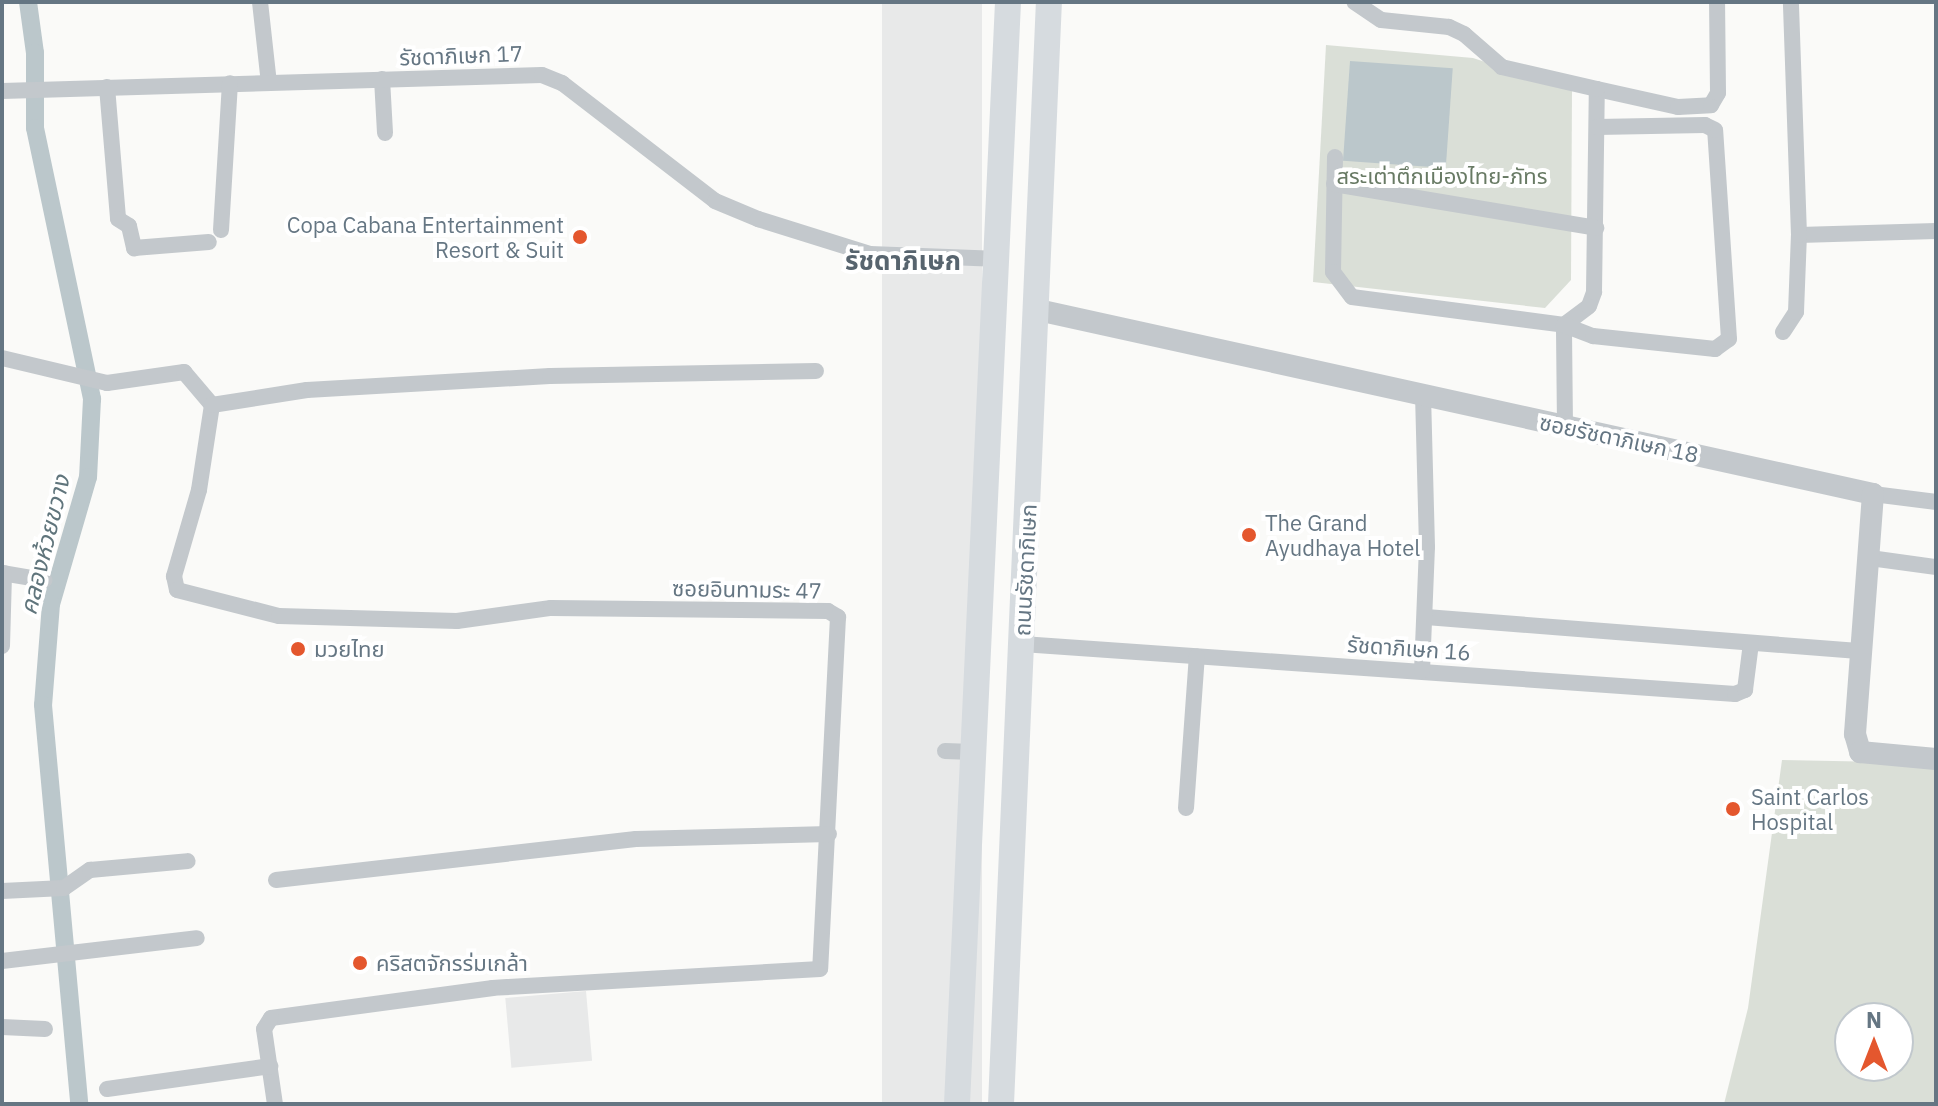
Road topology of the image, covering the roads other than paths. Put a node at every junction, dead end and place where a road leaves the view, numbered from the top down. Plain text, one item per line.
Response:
1 (260, 2) edge
2 (1008, 2) edge
3 (1017, 2) edge
4 (1049, 2) edge
5 (1057, 2) edge
6 (1354, 2) edge
7 (1717, 2) edge
8 (1791, 2) edge
9 (1051, 35) junction
10 (1010, 39) junction
11 (382, 79) junction
12 (230, 83) junction
13 (269, 83) junction
14 (107, 87) junction
15 (1597, 89) junction
16 (10, 90) edge
17 (1597, 127) junction
18 (385, 133) dead end
19 (1335, 157) dead end
20 (1334, 184) junction
21 (1596, 228) junction
22 (1936, 231) edge
23 (1799, 235) junction
24 (1000, 259) junction
25 (1038, 310) junction
26 (1564, 325) junction
27 (1783, 332) dead end
28 (2, 358) edge
29 (816, 371) dead end
30 (1423, 397) junction
31 (212, 405) junction
32 (1565, 426) junction
33 (1873, 494) junction
34 (1936, 502) edge
35 (1870, 558) junction
36 (1936, 567) edge
37 (3, 573) edge
38 (44, 580) dead end
39 (1426, 617) junction
40 (1751, 643) junction
41 (1022, 644) junction
42 (2, 646) edge
43 (1862, 651) junction
44 (1197, 656) junction
45 (1422, 671) junction
46 (945, 751) dead end
47 (973, 752) junction
48 (1936, 759) edge
49 (1186, 808) dead end
50 (829, 834) junction
51 (188, 861) dead end
52 (276, 880) dead end
53 (2, 891) edge
54 (197, 938) dead end
55 (2, 961) edge
56 (2, 1027) edge
57 (45, 1029) dead end
58 (270, 1066) junction
59 (107, 1089) dead end
60 (275, 1104) edge
61 (957, 1104) edge
62 (1001, 1104) edge

1 - 13 street
2 - 10 main road, ถนนรัชดาภิเษก
3 - 10 main road, ถนนรัชดาภิเษก
4 - 9 main road, ถนนรัชดาภิเษก
5 - 9 main road, ถนนรัชดาภิเษก
6 - 15 street
7 - 15 street
8 - 23 street
9 - 25 main road, ถนนรัชดาภิเษก
10 - 24 main road, ถนนรัชดาภิเษก
11 - 13 street, รัชดาภิเษก 17
11 - 18 street
11 - 24 street, รัชดาภิเษก 17
12 - 13 street, รัชดาภิเษก 17
12 - 14 street, รัชดาภิเษก 17
12 - 14 street
14 - 16 street, รัชดาภิเษก 17
15 - 17 street
17 - 21 street
17 - 26 street
19 - 20 street
20 - 21 street
20 - 26 street
21 - 26 street
22 - 23 street
23 - 27 street
24 - 47 main road, ถนนรัชดาภิเษก
25 - 30 street, ซอยรัชดาภิเษก 18
25 - 41 main road, ถนนรัชดาภิเษก
26 - 32 street
28 - 31 street
29 - 31 street
30 - 32 street, ซอยรัชดาภิเษก 18
30 - 39 street
31 - 50 street, ซอยอินทามระ 47
32 - 33 street, ซอยรัชดาภิเษก 18
33 - 34 street
33 - 35 street
35 - 36 street
35 - 43 street
37 - 38 street
37 - 42 street
39 - 40 street
39 - 45 street
40 - 43 street
40 - 45 street, รัชดาภิเษก 16
41 - 44 street, รัชดาภิเษก 16
41 - 62 main road, ถนนรัชดาภิเษก
43 - 48 street
44 - 45 street, รัชดาภิเษก 16
44 - 49 street
46 - 47 street
47 - 61 main road, ถนนรัชดาภิเษก
50 - 52 street
50 - 58 street, ซอยอินทามระ 47
51 - 53 street
54 - 55 street
56 - 57 street
58 - 59 street
58 - 60 street, ซอยอินทามระ 47

